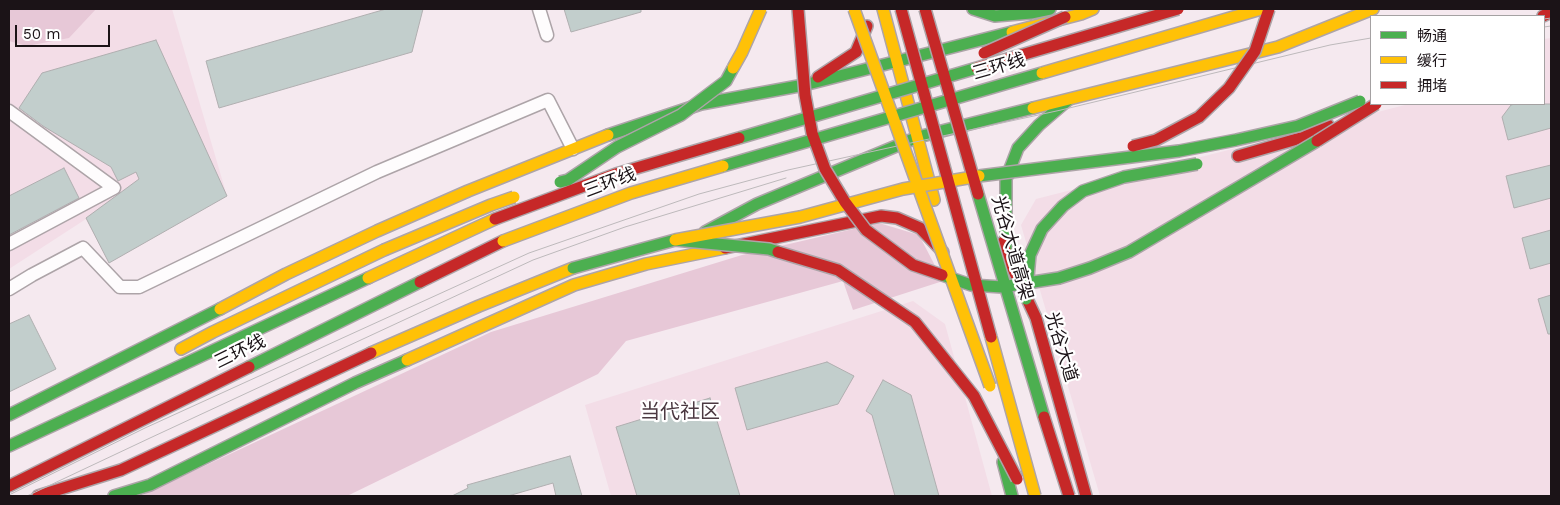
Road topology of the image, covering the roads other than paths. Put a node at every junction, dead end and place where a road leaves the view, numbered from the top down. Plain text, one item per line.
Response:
1 (538, 9) edge
2 (761, 9) edge
3 (798, 9) edge
4 (854, 9) edge
5 (883, 9) edge
6 (901, 9) edge
7 (925, 9) edge
8 (930, 9) edge
9 (936, 9) edge
10 (972, 9) edge
11 (1050, 9) edge
12 (1074, 9) edge
13 (1093, 9) edge
14 (1178, 9) edge
15 (1261, 9) edge
16 (1269, 9) edge
17 (1374, 9) edge
18 (871, 14) dead end
19 (931, 31) junction
20 (547, 35) dead end
21 (948, 48) junction
22 (971, 57) dead end
23 (897, 61) junction
24 (952, 63) dead end
25 (804, 85) junction
26 (1370, 96) edge
27 (1071, 98) junction
28 (1374, 105) edge
29 (1374, 105) edge
30 (9, 112) edge
31 (969, 124) junction
32 (918, 136) junction
33 (573, 149) junction
34 (1228, 158) dead end
35 (1209, 162) dead end
36 (1046, 168) junction
37 (568, 180) junction
38 (987, 183) dead end
39 (551, 185) dead end
40 (525, 194) dead end
41 (995, 210) dead end
42 (675, 240) junction
43 (9, 244) edge
44 (1006, 254) junction
45 (949, 258) junction
46 (646, 264) junction
47 (311, 286) junction
48 (9, 289) edge
49 (454, 338) junction
50 (142, 349) junction
51 (170, 354) dead end
52 (1026, 358) junction
53 (357, 360) junction
54 (111, 386) dead end
55 (9, 415) edge
56 (9, 439) edge
57 (9, 446) edge
58 (153, 455) junction
59 (1025, 461) junction
60 (9, 486) edge
61 (110, 492) edge
62 (38, 496) edge
63 (1012, 496) edge
64 (1026, 496) edge
65 (1035, 496) edge
66 (1069, 496) edge
67 (1086, 496) edge

1 - 20 street
2 - 37 main road, bridge
3 - 28 main road, bridge
4 - 59 main road, bridge
5 - 23 main road
6 - 59 main road, bridge
7 - 19 main road, 光谷大道高架, bridge
8 - 19 main road, bridge
9 - 21 main road
10 - 11 main road
12 - 22 main road, bridge
13 - 21 main road
14 - 57 main road, 三环线, bridge
15 - 60 main road, 三环线, bridge
16 - 36 main road, bridge
17 - 27 main road
18 - 25 main road
19 - 52 main road, 光谷大道高架, bridge
21 - 23 main road
21 - 31 main road
23 - 25 main road
23 - 32 main road
24 - 37 main road, bridge
25 - 33 main road
26 - 36 main road, bridge
27 - 31 main road
27 - 44 main road
29 - 34 main road, bridge
30 - 43 street
31 - 32 main road
31 - 38 main road
32 - 45 main road
32 - 46 main road
33 - 48 street
33 - 50 main road
35 - 52 main road, bridge
36 - 42 main road, bridge
37 - 39 main road, bridge
40 - 47 main road, bridge
41 - 44 main road, 光谷大道
42 - 53 main road, bridge
42 - 64 main road, bridge
44 - 67 main road, 光谷大道
45 - 46 main road
45 - 63 main road
46 - 49 main road
47 - 50 main road
47 - 51 main road
49 - 53 main road
49 - 61 main road
50 - 55 main road
52 - 66 main road, 光谷大道高架, bridge
53 - 58 main road
54 - 56 main road
58 - 61 main road
58 - 62 main road
59 - 65 main road, bridge

